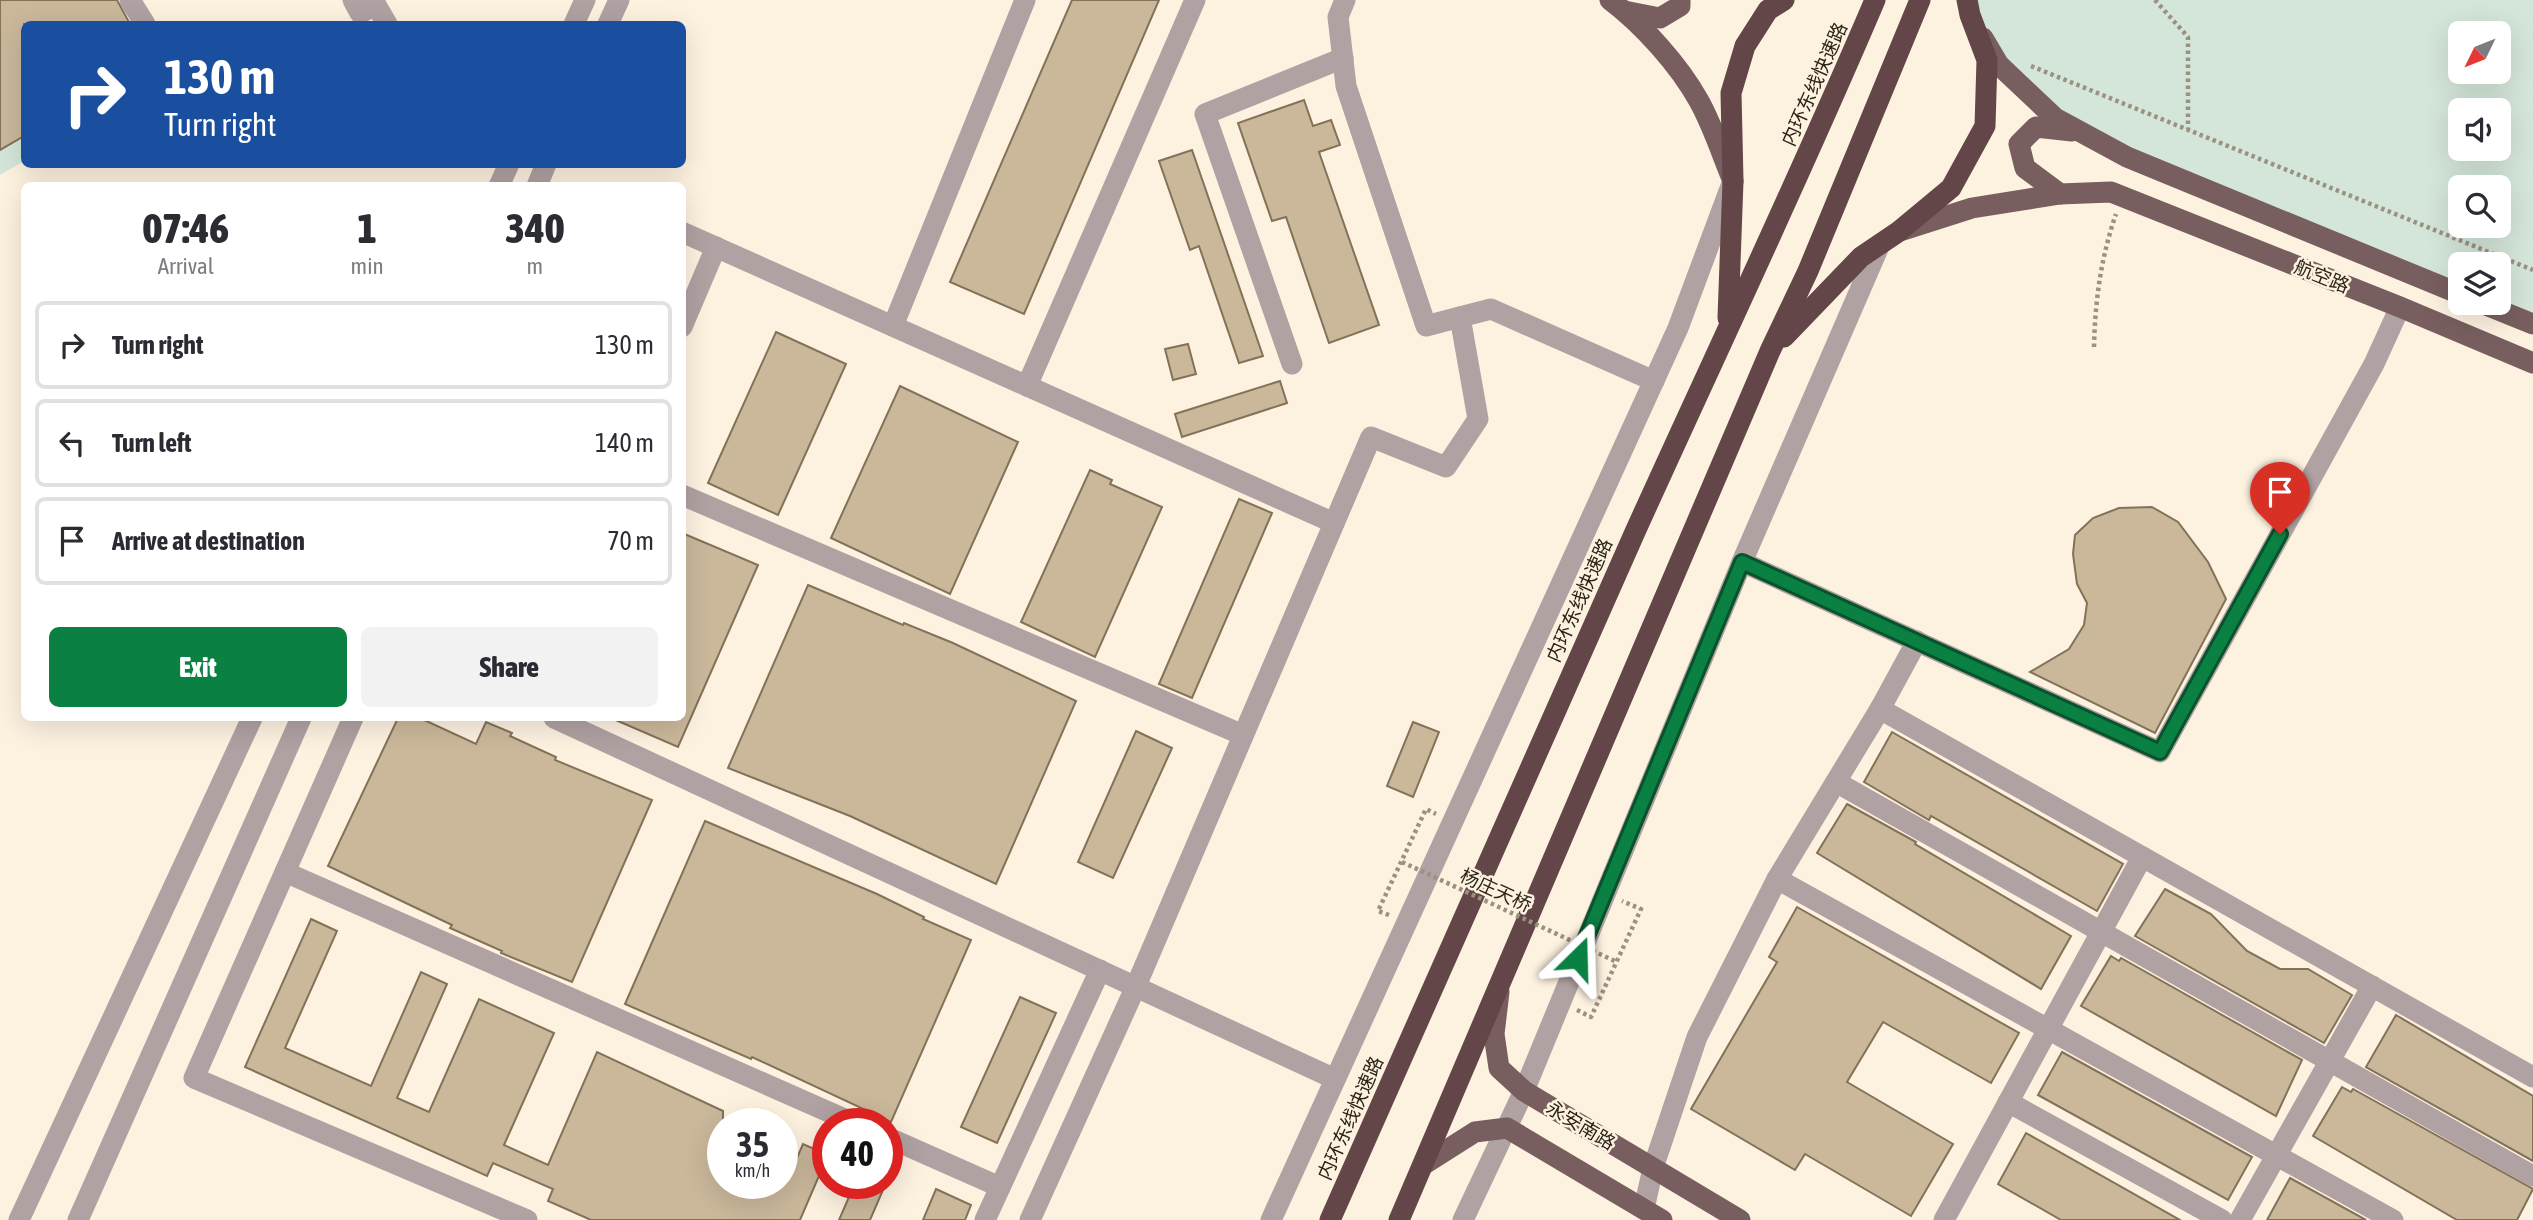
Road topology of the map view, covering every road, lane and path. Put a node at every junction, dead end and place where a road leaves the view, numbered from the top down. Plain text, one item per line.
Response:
1 (130, 0) edge
2 (353, 0) edge
3 (585, 0) edge
4 (619, 0) edge
5 (1026, 0) edge
6 (1195, 0) edge
7 (1345, 0) edge
8 (1679, 0) edge
9 (1784, 0) edge
10 (1875, 0) edge
11 (1920, 0) edge
12 (2155, 0) edge
13 (1617, 5) edge
14 (1969, 7) edge
15 (143, 21) edge
16 (385, 21) edge
17 (575, 21) edge
18 (609, 21) edge
19 (1343, 58) junction
20 (2027, 64) dead end
21 (2188, 129) junction
22 (2081, 132) junction
23 (1733, 181) junction
24 (2060, 194) junction
25 (2116, 195) junction
26 (686, 234) edge
27 (1889, 238) junction
28 (716, 247) junction
29 (2533, 270) edge
30 (2448, 290) edge
31 (2400, 307) junction
32 (2511, 315) edge
33 (1460, 317) junction
34 (686, 318) edge
35 (2533, 324) edge
36 (893, 326) junction
37 (1727, 327) junction
38 (2094, 346) dead end
39 (1770, 351) junction
40 (2533, 363) edge
41 (1292, 364) dead end
42 (1654, 381) junction
43 (1027, 386) junction
44 (686, 497) edge
45 (1334, 523) junction
46 (1742, 562) junction
47 (1917, 640) junction
48 (1880, 709) junction
49 (251, 721) edge
50 (300, 721) edge
51 (352, 721) edge
52 (560, 721) edge
53 (1243, 735) junction
54 (1836, 782) junction
55 (1426, 810) dead end
56 (2143, 857) junction
57 (1402, 862) junction
58 (285, 872) junction
59 (1777, 879) junction
60 (1641, 909) dead end
61 (1378, 911) dead end
62 (2101, 932) junction
63 (1617, 962) junction
64 (1100, 970) junction
65 (1500, 984) junction
66 (1136, 986) junction
67 (2372, 986) junction
68 (1591, 1017) dead end
69 (2048, 1029) junction
70 (2330, 1061) junction
71 (2533, 1077) edge
72 (1335, 1079) junction
73 (1524, 1091) junction
74 (2008, 1102) junction
75 (820, 1108) edge
76 (1507, 1128) junction
77 (903, 1144) edge
78 (2276, 1155) junction
79 (1423, 1164) junction
80 (1653, 1168) junction
81 (2533, 1176) edge
82 (1000, 1187) junction
83 (1644, 1209) junction
84 (1951, 1217) edge
85 (19, 1220) edge
86 (78, 1220) edge
87 (527, 1220) edge
88 (985, 1220) edge
89 (1031, 1220) edge
90 (1271, 1220) edge
91 (1330, 1220) edge
92 (1399, 1220) edge
93 (1464, 1220) edge
94 (1662, 1220) edge
95 (1740, 1220) edge
96 (2222, 1220) edge
97 (2240, 1220) edge
98 (2393, 1220) edge

1 - 15 street
2 - 16 street
3 - 17 street
4 - 18 street
5 - 36 street
6 - 43 street
7 - 19 street
8 - 13 main road
9 - 23 highway
10 - 37 highway, 内环东线快速路
11 - 39 highway
12 - 21 path
13 - 23 main road
14 - 22 main road, 航空路
14 - 27 highway
19 - 33 street
19 - 41 street
20 - 21 path
21 - 29 path
22 - 24 main road
22 - 30 main road, 航空路
23 - 37 highway
23 - 42 street
24 - 25 main road
24 - 27 main road
25 - 31 main road, 航空路
25 - 38 path
26 - 28 street
27 - 39 highway
27 - 46 street
28 - 34 street
28 - 36 street
31 - 40 main road, 航空路
31 - 47 street
32 - 35 main road
33 - 42 street
33 - 45 street
36 - 43 street
37 - 91 highway, 内环东线快速路
39 - 65 highway
42 - 72 street
43 - 45 street
44 - 53 street
45 - 53 street
46 - 47 street
46 - 73 street
47 - 48 street
48 - 54 street
48 - 56 street
49 - 85 street
50 - 86 street
51 - 58 street
52 - 64 street
53 - 66 street
54 - 59 street
54 - 62 street
55 - 57 path
56 - 62 street
56 - 67 street
57 - 61 path
57 - 63 path, 杨庄天桥, bridge
58 - 75 street
58 - 87 street
59 - 69 street
59 - 80 street
60 - 63 path
62 - 69 street
62 - 70 street
63 - 68 path
64 - 66 street
64 - 82 street
65 - 73 main road, 永安南路
65 - 79 highway
66 - 72 street
66 - 89 street
67 - 70 street
67 - 71 street
69 - 74 street
69 - 78 street
70 - 78 street
70 - 81 street
72 - 90 street
73 - 76 street
73 - 80 main road, 永安南路
74 - 84 street
74 - 96 street
76 - 79 main road
76 - 83 main road, 永安南路
76 - 93 street
77 - 82 street
78 - 97 street
78 - 98 street
79 - 92 highway
80 - 83 street
80 - 95 main road, 永安南路
82 - 88 street
83 - 94 main road, 永安南路

